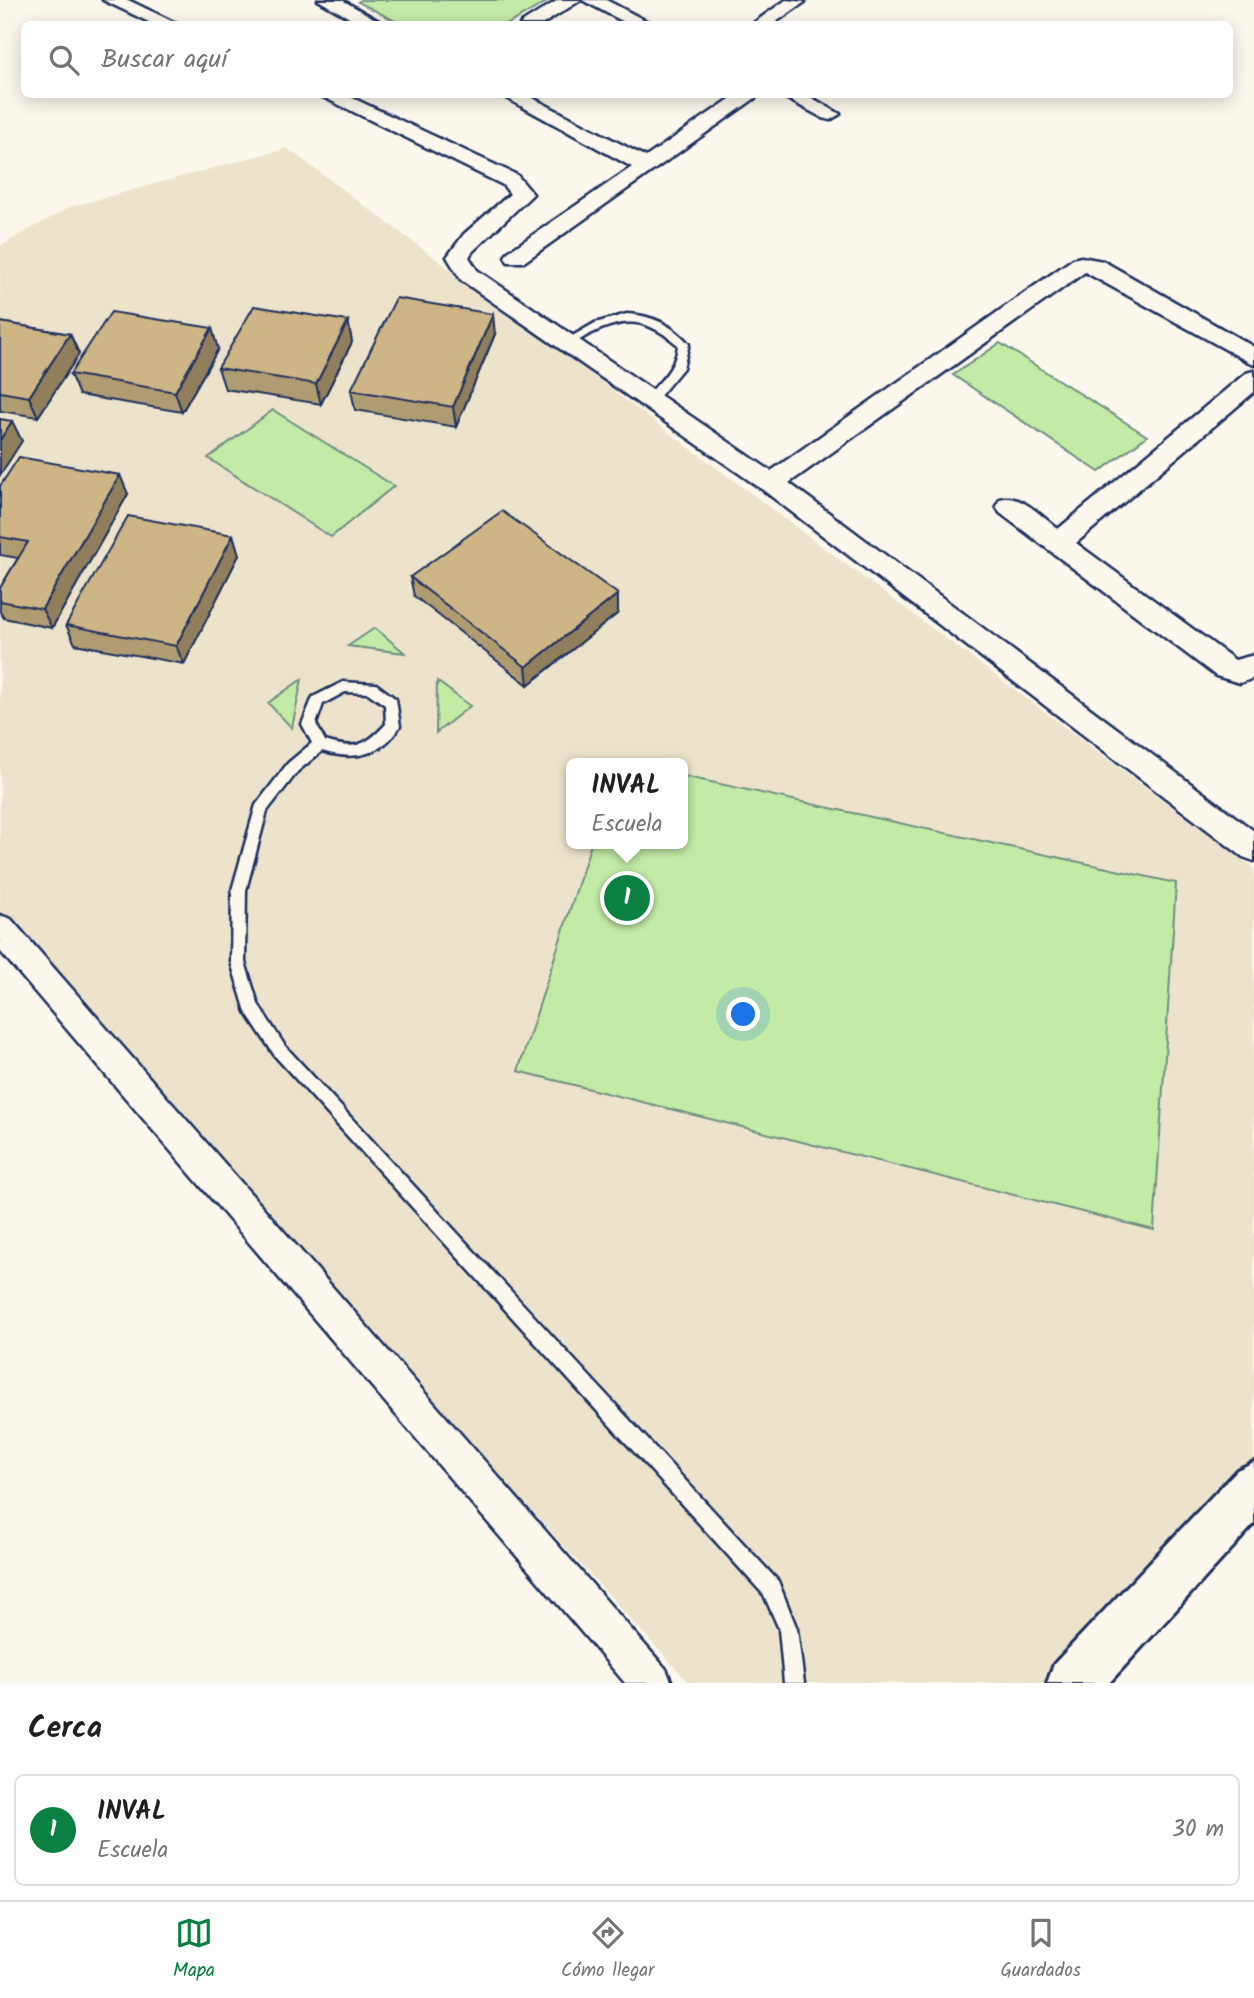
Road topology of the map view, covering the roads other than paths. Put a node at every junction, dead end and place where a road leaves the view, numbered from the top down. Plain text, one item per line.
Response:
1 (112, 0) edge
2 (572, 0) edge
3 (591, 0) edge
4 (334, 1) edge
5 (796, 2) edge
6 (161, 21) edge
7 (369, 21) edge
8 (535, 21) edge
9 (636, 21) edge
10 (766, 21) edge
11 (336, 98) edge
12 (517, 98) edge
13 (745, 98) edge
14 (796, 98) edge
15 (830, 114) dead end
16 (648, 167) junction
17 (516, 257) dead end
18 (567, 342) junction
19 (1254, 357) edge
20 (1254, 379) edge
21 (650, 400) junction
22 (772, 484) junction
23 (1009, 506) dead end
24 (1060, 542) junction
25 (1254, 666) edge
26 (320, 745) junction
27 (1254, 848) edge
28 (0, 929) edge
29 (1254, 1488) edge
30 (652, 1683) edge
31 (794, 1683) edge
32 (1073, 1683) edge

1 - 6 street
2 - 8 street
3 - 9 street
4 - 7 street
5 - 10 street
11 - 18 street
12 - 16 street
13 - 16 street
14 - 15 street
16 - 17 street
18 - 21 street
18 - 21 lane
19 - 22 street
20 - 24 street
21 - 22 street
22 - 27 street
23 - 24 street
24 - 25 street
26 - 26 lane
26 - 31 lane
28 - 30 street
29 - 32 main road

